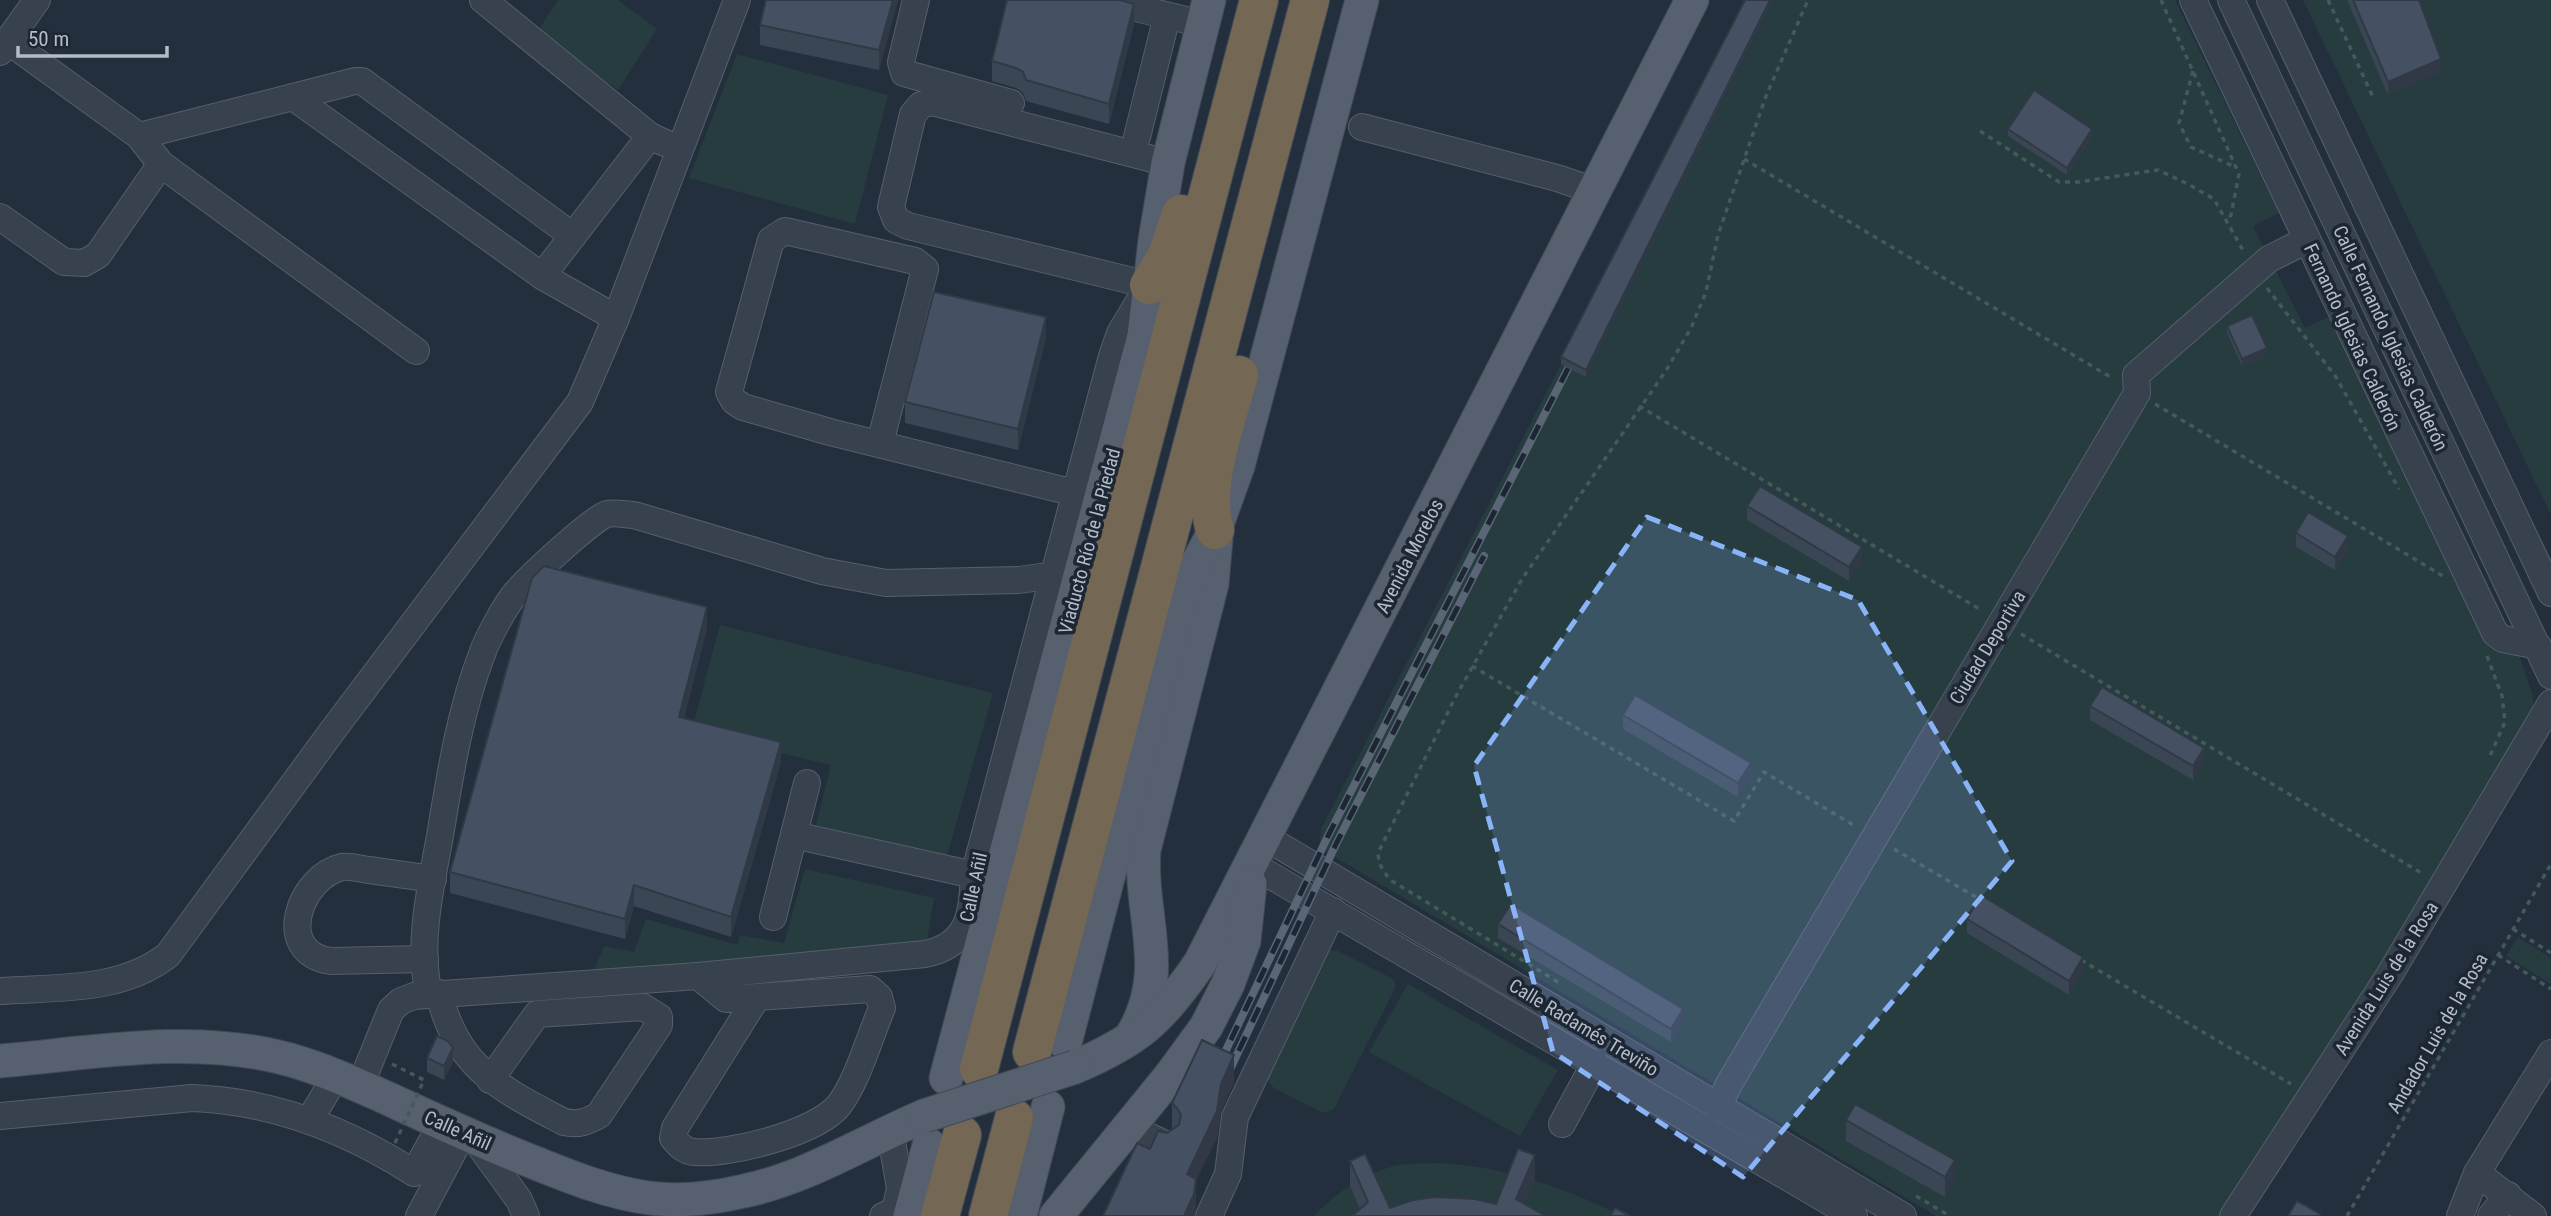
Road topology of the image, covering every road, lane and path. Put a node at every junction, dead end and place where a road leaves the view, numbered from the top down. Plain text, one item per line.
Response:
1 (37, 0) edge
2 (483, 0) edge
3 (737, 0) edge
4 (916, 0) edge
5 (1102, 0) edge
6 (1311, 0) edge
7 (1362, 0) edge
8 (1692, 0) edge
9 (1808, 0) edge
10 (2161, 0) edge
11 (2193, 0) edge
12 (2231, 0) edge
13 (2270, 0) edge
14 (2328, 0) edge
15 (1256, 10) edge
16 (1206, 12) edge
17 (1167, 16) junction
18 (4, 47) edge
19 (2258, 56) junction
20 (2226, 69) junction
21 (2194, 71) junction
22 (293, 97) junction
23 (2373, 97) dead end
24 (1362, 127) dead end
25 (1980, 131) dead end
26 (139, 136) junction
27 (650, 136) junction
28 (1137, 137) junction
29 (680, 151) junction
30 (1170, 155) junction
31 (1744, 159) junction
32 (161, 164) junction
33 (2236, 168) junction
34 (1595, 191) junction
35 (0, 217) edge
36 (2227, 222) junction
37 (573, 236) junction
38 (2307, 240) junction
39 (2255, 271) junction
40 (542, 276) junction
41 (1149, 285) junction
42 (2280, 307) dead end
43 (616, 318) junction
44 (416, 351) dead end
45 (2137, 393) junction
46 (1639, 406) junction
47 (880, 443) junction
48 (2450, 465) junction
49 (2412, 488) junction
50 (1075, 493) junction
51 (1215, 530) junction
52 (2444, 569) dead end
53 (1055, 575) junction
54 (2551, 593) edge
55 (2001, 622) junction
56 (2483, 646) dead end
57 (2546, 661) edge
58 (2551, 703) edge
59 (2532, 734) junction
60 (2484, 769) dead end
61 (807, 783) dead end
62 (794, 835) junction
63 (1258, 851) junction
64 (2551, 864) edge
65 (974, 875) junction
66 (2428, 877) dead end
67 (433, 878) junction
68 (1334, 911) junction
69 (773, 917) dead end
70 (2513, 929) junction
71 (2551, 953) edge
72 (2498, 955) junction
73 (425, 959) junction
74 (698, 976) junction
75 (1558, 982) dead end
76 (2551, 989) edge
77 (0, 991) edge
78 (434, 993) junction
79 (757, 997) junction
80 (1571, 1034) junction
81 (1129, 1040) junction
82 (2551, 1053) edge
83 (1057, 1054) junction
84 (0, 1061) edge
85 (390, 1063) dead end
86 (1595, 1063) junction
87 (963, 1073) joint
88 (2299, 1076) dead end
89 (490, 1080) junction
90 (348, 1081) junction
91 (2293, 1085) dead end
92 (1718, 1107) junction
93 (1031, 1113) joint
94 (0, 1116) edge
95 (309, 1121) junction
96 (1562, 1124) dead end
97 (1129, 1127) junction
98 (890, 1130) junction
99 (459, 1131) junction
100 (938, 1132) junction
101 (395, 1143) dead end
102 (1165, 1144) edge
103 (2477, 1173) junction
104 (2508, 1195) junction
105 (1834, 1200) edge
106 (1909, 1206) edge
107 (419, 1216) edge
108 (526, 1216) edge
109 (883, 1216) edge
110 (910, 1216) edge
111 (940, 1216) edge
112 (988, 1216) edge
113 (1020, 1216) edge
114 (1056, 1216) edge
115 (1209, 1216) edge
116 (1854, 1216) edge
117 (1950, 1216) edge
118 (2234, 1216) edge
119 (2347, 1216) edge
120 (2460, 1216) edge
121 (2491, 1216) edge
122 (2533, 1216) edge

1 - 18 street
2 - 27 street
3 - 29 street
4 - 28 street
5 - 17 street
6 - 51 highway
6 - 83 highway
7 - 51 main road
8 - 34 main road, Avenida Morelos
9 - 31 path
10 - 21 path
11 - 20 street, Fernando Iglesias Calderón
12 - 19 street, Calle Fernando Iglesias Calderón
13 - 54 street, Calle Fernando Iglesias Calderón
14 - 23 path
15 - 41 highway
15 - 87 highway, Viaducto Río de la Piedad
16 - 17 street
16 - 30 main road, Viaducto Río de la Piedad
17 - 28 street
18 - 26 street
19 - 20 street
19 - 48 street, Calle Fernando Iglesias Calderón
20 - 38 street, Fernando Iglesias Calderón
21 - 33 path
21 - 33 path
22 - 26 street
22 - 37 street
22 - 40 street
24 - 34 street
25 - 36 path
26 - 32 street
27 - 29 street
27 - 37 street
28 - 30 street
29 - 43 street
30 - 41 main road, Viaducto Río de la Piedad
30 - 41 street
31 - 45 path
31 - 46 path
32 - 35 street
32 - 44 street
33 - 36 path
34 - 63 main road, Avenida Morelos
36 - 39 path
37 - 40 street
38 - 39 street, Ciudad Deportiva
38 - 49 street, Fernando Iglesias Calderón
39 - 45 street, Ciudad Deportiva
40 - 43 street
41 - 50 street, Calle Añil
41 - 87 main road, Viaducto Río de la Piedad
42 - 49 path
43 - 77 street
45 - 52 path
45 - 55 street, Ciudad Deportiva
46 - 55 path
46 - 75 path
47 - 47 street
47 - 50 street
48 - 49 street
48 - 57 street, Calle Fernando Iglesias Calderón
49 - 57 street, Fernando Iglesias Calderón
50 - 53 street, Calle Añil
51 - 81 main road
51 - 83 main road
53 - 65 street, Calle Añil
53 - 67 street
55 - 66 path
55 - 92 street, Ciudad Deportiva
56 - 60 path
57 - 59 street, Avenida Luis de la Rosa
58 - 59 street, Avenida Luis de la Rosa
59 - 118 street, Avenida Luis de la Rosa
61 - 62 street
62 - 65 street
62 - 69 street
63 - 68 street, Calle Radamés Treviño
63 - 80 street, Calle Radamés Treviño
63 - 81 main road, Avenida Morelos
63 - 97 main road
64 - 70 path, Andador Luis de la Rosa
65 - 74 street, Calle Añil
67 - 73 street
67 - 73 street
68 - 80 street, Calle Radamés Treviño
68 - 115 street
70 - 71 path
70 - 72 path, Andador Luis de la Rosa
72 - 76 path
72 - 119 path, Andador Luis de la Rosa
73 - 78 street
74 - 78 street, Calle Añil
74 - 79 street
78 - 89 street
78 - 90 street, Calle Añil
79 - 79 street
80 - 86 street, Calle Radamés Treviño
80 - 92 street, Calle Radamés Treviño
81 - 83 main road, Avenida Morelos
82 - 103 street
83 - 100 main road, Calle Añil, bridge
84 - 90 main road, Calle Añil
85 - 101 path, bridge
86 - 96 street
86 - 105 street, Calle Radamés Treviño
88 - 91 path
89 - 89 street
90 - 95 street
90 - 99 main road, Calle Añil
92 - 105 street, Calle Radamés Treviño
93 - 112 highway
93 - 113 main road
94 - 95 street
95 - 99 street
97 - 102 street
97 - 114 main road
98 - 99 main road, Calle Añil
98 - 100 main road, Calle Añil
98 - 109 street
99 - 107 street
99 - 108 street
100 - 110 main road
100 - 111 highway
103 - 104 street
103 - 120 street
104 - 121 street
104 - 122 street
105 - 106 street, Calle Radamés Treviño
105 - 116 street, Calle Radamés Treviño
106 - 117 path

